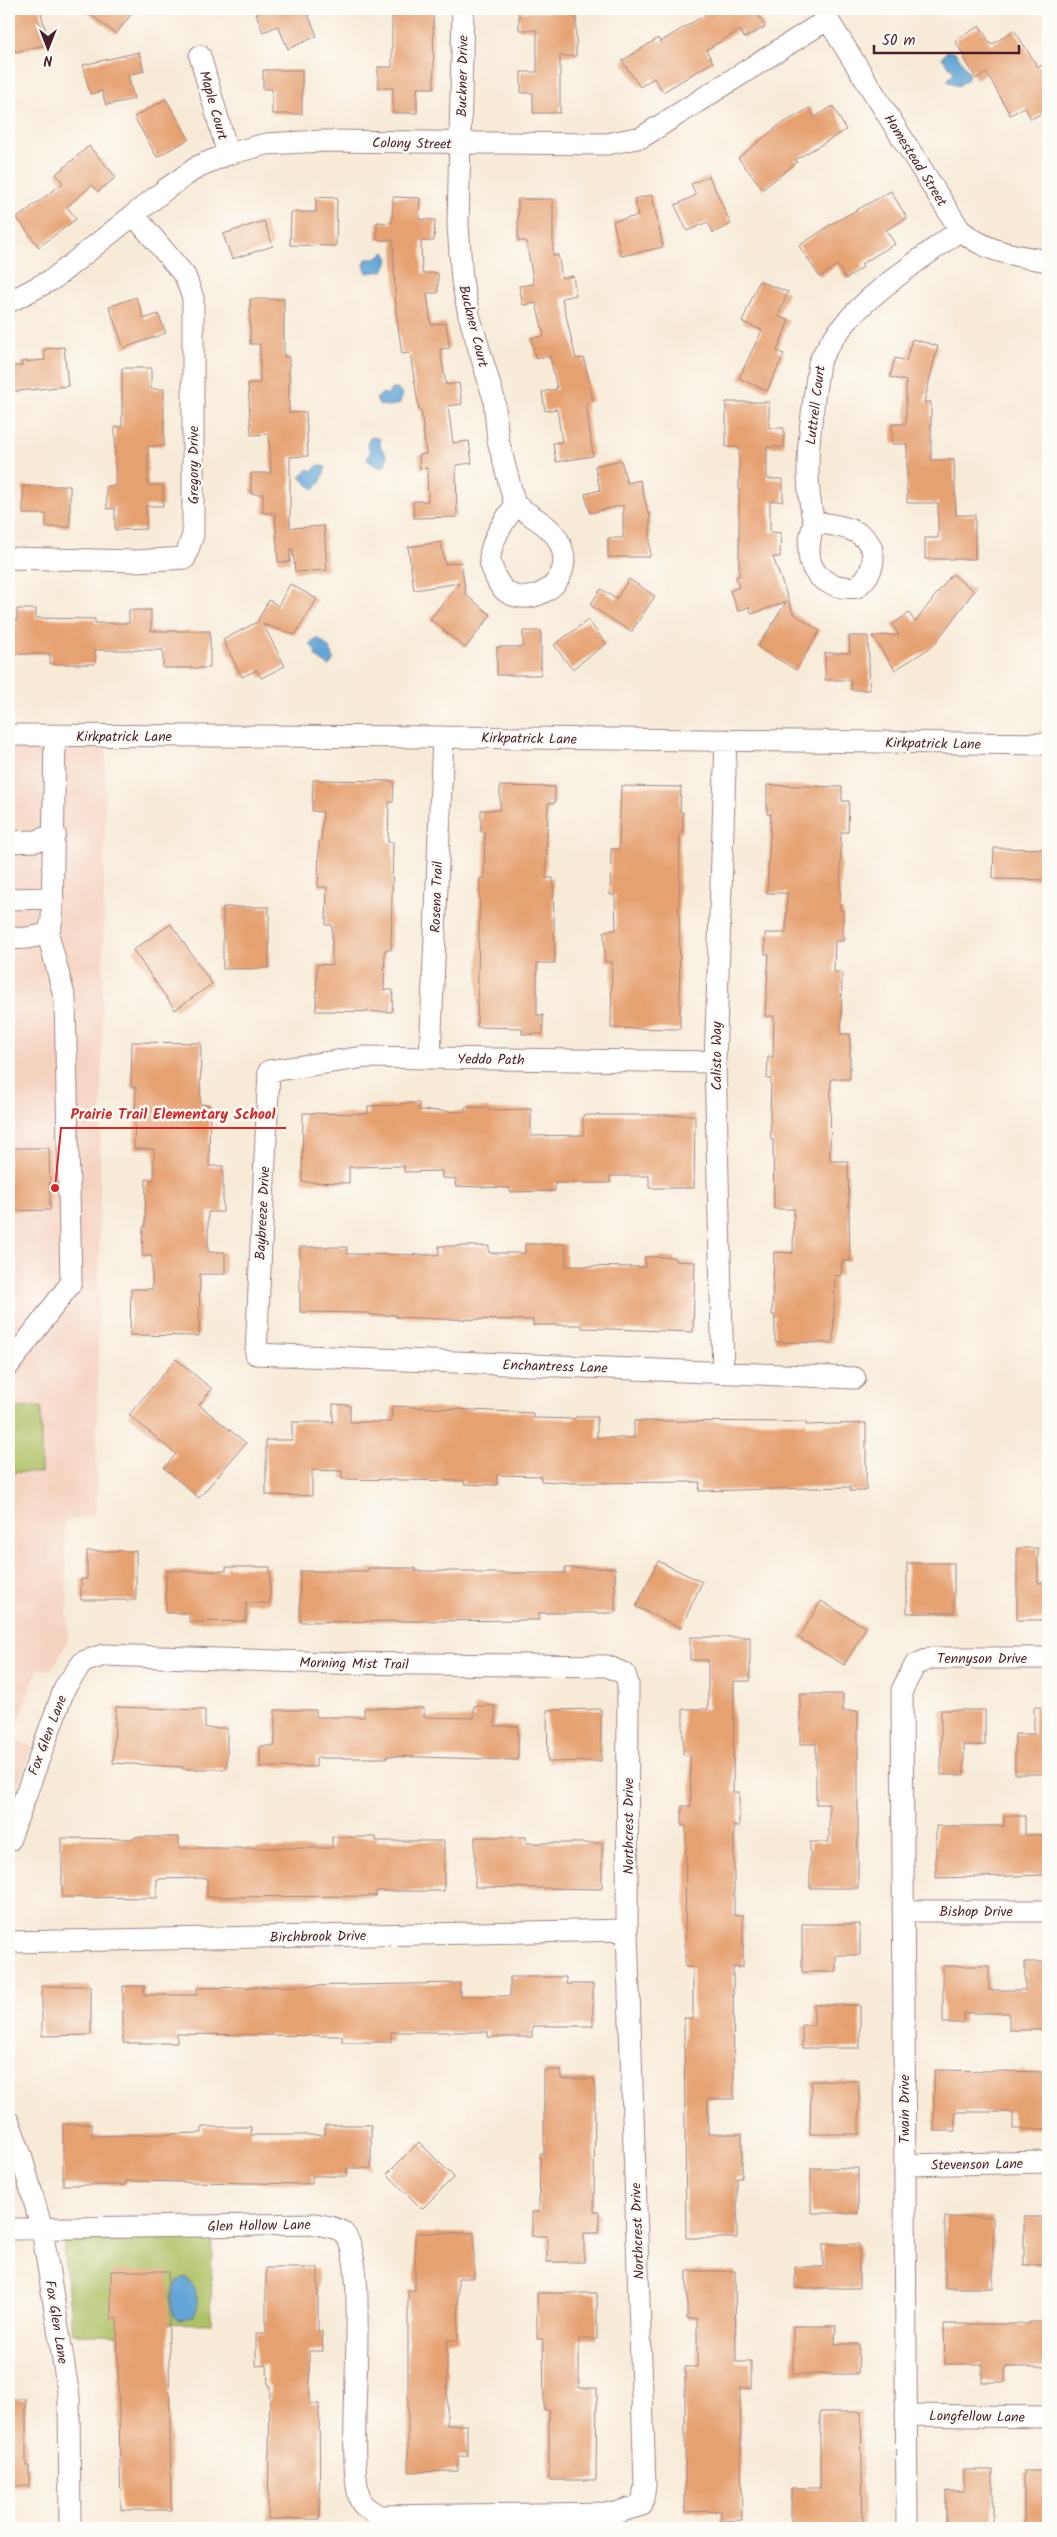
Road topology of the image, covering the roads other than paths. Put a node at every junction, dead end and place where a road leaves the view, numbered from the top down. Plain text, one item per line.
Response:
1 (463, 9) edge
2 (825, 14) edge
3 (200, 56) dead end
4 (461, 144) junction
5 (228, 154) junction
6 (134, 215) junction
7 (960, 230) junction
8 (1048, 262) edge
9 (9, 302) edge
10 (515, 505) dead end
11 (814, 522) dead end
12 (9, 558) edge
13 (9, 735) edge
14 (55, 736) junction
15 (443, 737) junction
16 (726, 740) junction
17 (1048, 744) edge
18 (55, 834) junction
19 (9, 842) edge
20 (53, 898) junction
21 (9, 899) edge
22 (48, 934) junction
23 (9, 939) edge
24 (430, 1058) junction
25 (715, 1062) junction
26 (269, 1070) joint
27 (256, 1354) joint
28 (9, 1365) edge
29 (723, 1372) junction
30 (854, 1378) dead end
31 (1048, 1658) edge
32 (83, 1662) joint
33 (625, 1674) joint
34 (902, 1690) joint
35 (9, 1840) edge
36 (904, 1912) junction
37 (1048, 1912) edge
38 (627, 1930) junction
39 (9, 1942) edge
40 (9, 2122) edge
41 (1048, 2162) edge
42 (905, 2165) junction
43 (9, 2229) edge
44 (42, 2229) junction
45 (906, 2416) junction
46 (1048, 2417) edge
47 (362, 2505) joint
48 (70, 2528) edge
49 (907, 2528) edge

1 - 4 street, Buckner Drive
2 - 4 street, Colony Street
2 - 7 street, Homestead Street
3 - 5 street, Maple Court
4 - 5 street, Colony Street
4 - 10 street, Buckner Court
5 - 6 street, Colony Street
6 - 9 street, Colony Street
6 - 12 street, Gregory Drive
7 - 8 street, Homestead Street
7 - 11 street, Luttrell Court
13 - 14 street, Kirkpatrick Lane
14 - 15 street, Kirkpatrick Lane
14 - 18 street
15 - 16 street, Kirkpatrick Lane
15 - 24 street, Rosena Trail
16 - 17 street, Kirkpatrick Lane
16 - 25 street, Calisto Way
18 - 19 street
18 - 20 street
20 - 21 street
20 - 22 street
22 - 23 street
22 - 28 street
24 - 25 street, Yeddo Path
24 - 26 street, Yeddo Path
25 - 29 street, Calisto Way
26 - 27 street, Baybreeze Drive
27 - 29 street, Enchantress Lane
29 - 30 street, Enchantress Lane
31 - 34 street, Tennyson Drive
32 - 33 street, Morning Mist Trail
32 - 35 street, Fox Glen Lane
33 - 38 street, Northcrest Drive
34 - 36 street, Twain Drive
36 - 37 street, Bishop Drive
36 - 42 street, Twain Drive
38 - 39 street, Birchbrook Drive
38 - 47 street, Northcrest Drive
40 - 44 street, Fox Glen Lane
41 - 42 street, Stevenson Lane
42 - 45 street, Twain Drive
43 - 44 street, Glen Hollow Lane
44 - 47 street, Glen Hollow Lane
44 - 48 street, Fox Glen Lane
45 - 46 street, Longfellow Lane
45 - 49 street, Twain Drive

